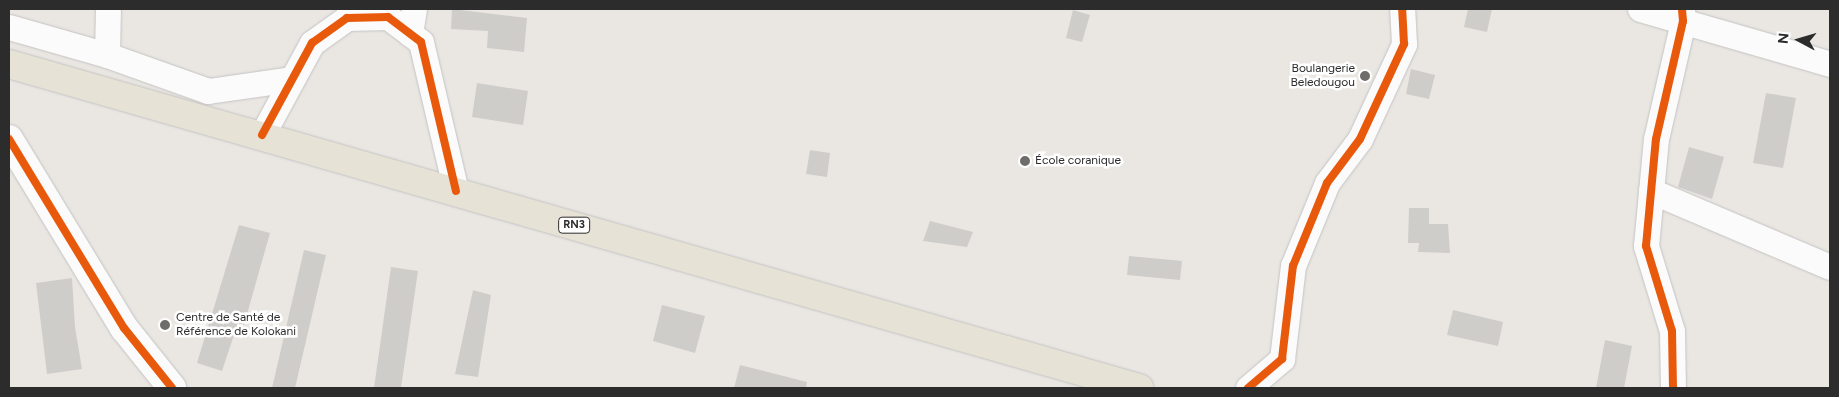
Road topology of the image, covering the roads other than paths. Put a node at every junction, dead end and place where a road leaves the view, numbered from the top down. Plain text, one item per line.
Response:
1 (108, 9) edge
2 (414, 9) edge
3 (1402, 9) edge
4 (1640, 9) edge
5 (1682, 15) edge
6 (333, 18) edge
7 (9, 27) edge
8 (410, 34) junction
9 (107, 55) junction
10 (9, 64) edge
11 (1830, 64) edge
12 (291, 79) junction
13 (262, 135) junction
14 (9, 139) edge
15 (1651, 190) junction
16 (456, 191) junction
17 (1830, 267) edge
18 (172, 388) edge
19 (1139, 388) edge
20 (1248, 388) edge
21 (1673, 388) edge

1 - 9 street
2 - 8 street
3 - 20 street
4 - 5 street
5 - 11 street
5 - 15 street
6 - 8 street
6 - 12 street
7 - 9 street
8 - 16 street
9 - 12 street
10 - 13 highway, RN3
12 - 13 street
13 - 16 highway, RN3
14 - 18 street
15 - 17 street
15 - 21 street
16 - 19 highway, RN3

